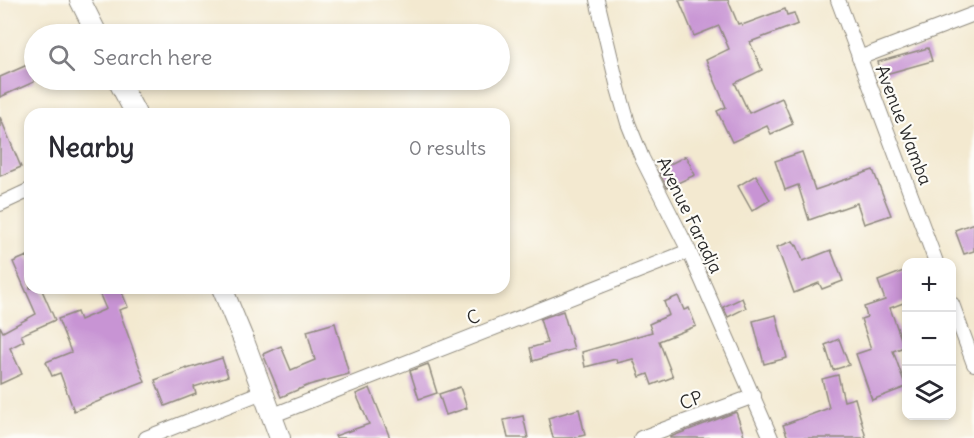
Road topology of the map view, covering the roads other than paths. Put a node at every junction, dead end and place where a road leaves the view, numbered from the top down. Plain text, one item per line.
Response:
1 (80, 0) edge
2 (597, 0) edge
3 (838, 0) edge
4 (974, 15) edge
5 (92, 24) edge
6 (859, 58) junction
7 (123, 90) edge
8 (133, 108) edge
9 (24, 193) edge
10 (0, 204) edge
11 (689, 251) junction
12 (934, 258) edge
13 (224, 294) edge
14 (954, 312) edge
15 (974, 364) edge
16 (262, 392) junction
17 (754, 396) junction
18 (272, 416) junction
19 (146, 438) edge
20 (280, 438) edge
21 (641, 438) edge
22 (771, 438) edge

1 - 5 main road
2 - 11 street, Avenue Faradja
3 - 6 street, Avenue Wamba
4 - 6 street
6 - 12 street, Avenue Wamba
7 - 8 main road
9 - 10 street
11 - 17 street, Avenue Faradja
11 - 18 street, C
13 - 16 main road
14 - 15 street
16 - 18 main road
16 - 19 street
17 - 21 street, CP
17 - 22 street, Avenue Faradja
18 - 20 main road

